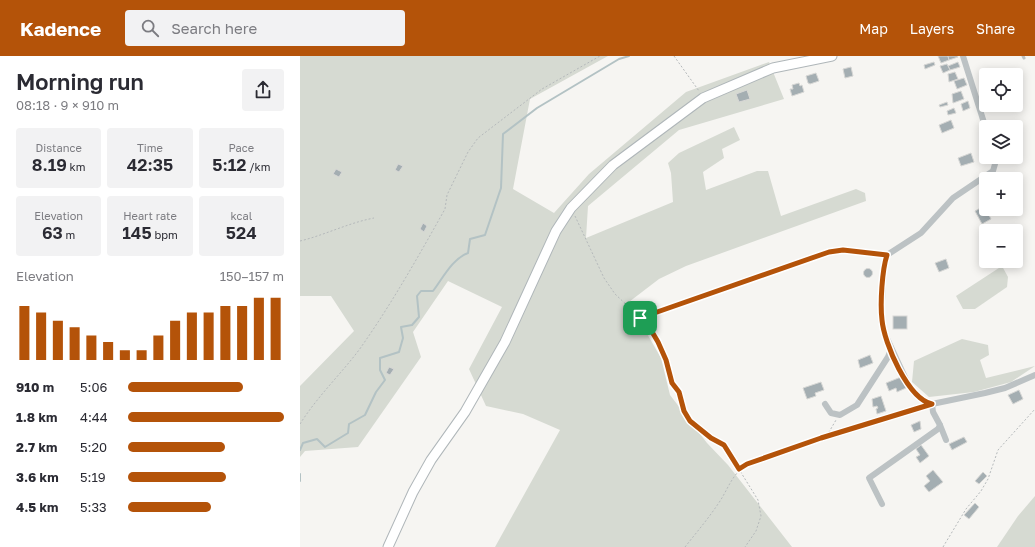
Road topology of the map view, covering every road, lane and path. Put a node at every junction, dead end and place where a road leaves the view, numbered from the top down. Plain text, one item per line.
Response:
1 (600, 56) edge
2 (674, 56) edge
3 (832, 56) edge
4 (963, 56) edge
5 (703, 98) junction
6 (983, 120) edge
7 (995, 164) edge
8 (571, 208) junction
9 (374, 218) dead end
10 (300, 241) edge
11 (887, 255) junction
12 (640, 318) junction
13 (891, 350) junction
14 (1035, 375) edge
15 (825, 404) dead end
16 (932, 404) junction
17 (1035, 409) edge
18 (840, 415) junction
19 (880, 420) joint
20 (300, 424) edge
21 (940, 425) junction
22 (821, 438) junction
23 (946, 440) dead end
24 (739, 469) junction
25 (882, 504) dead end
26 (388, 547) edge
27 (685, 547) edge
28 (745, 547) edge
29 (943, 547) edge

1 - 20 path
2 - 5 path
3 - 5 street
4 - 6 street
5 - 8 street
7 - 11 street
8 - 12 path
8 - 26 street
9 - 10 path
11 - 12 path
11 - 13 street
12 - 24 path
13 - 16 street
13 - 18 street
14 - 16 street
15 - 18 street
16 - 19 lane
16 - 21 street
17 - 29 path
18 - 22 path
19 - 22 path
21 - 23 street
21 - 25 street
22 - 24 path
24 - 27 path
24 - 28 path

